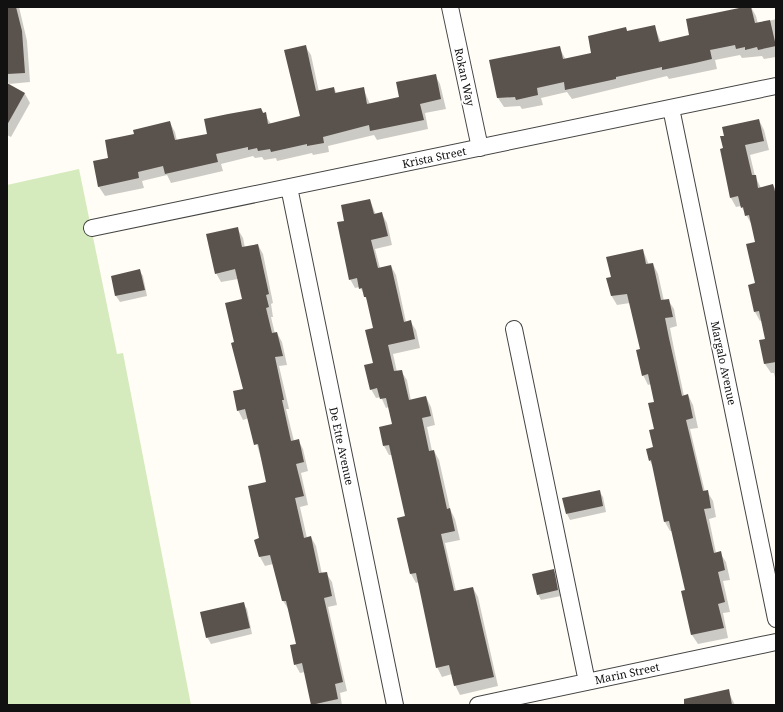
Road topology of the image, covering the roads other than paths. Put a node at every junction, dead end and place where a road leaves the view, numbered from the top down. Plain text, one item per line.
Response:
1 (450, 7) edge
2 (776, 86) edge
3 (671, 108) junction
4 (480, 148) junction
5 (289, 187) junction
6 (92, 228) dead end
7 (514, 329) dead end
8 (776, 619) edge
9 (776, 642) edge
10 (588, 682) junction
11 (395, 705) edge
12 (478, 705) edge

1 - 4 street, Rokan Way
2 - 3 street, Krista Street
3 - 4 street, Krista Street
3 - 8 street, Margalo Avenue
4 - 5 street, Krista Street
5 - 6 street, Krista Street
5 - 11 street, De Ette Avenue
7 - 10 street
9 - 10 street, Marin Street
10 - 12 street, Marin Street

